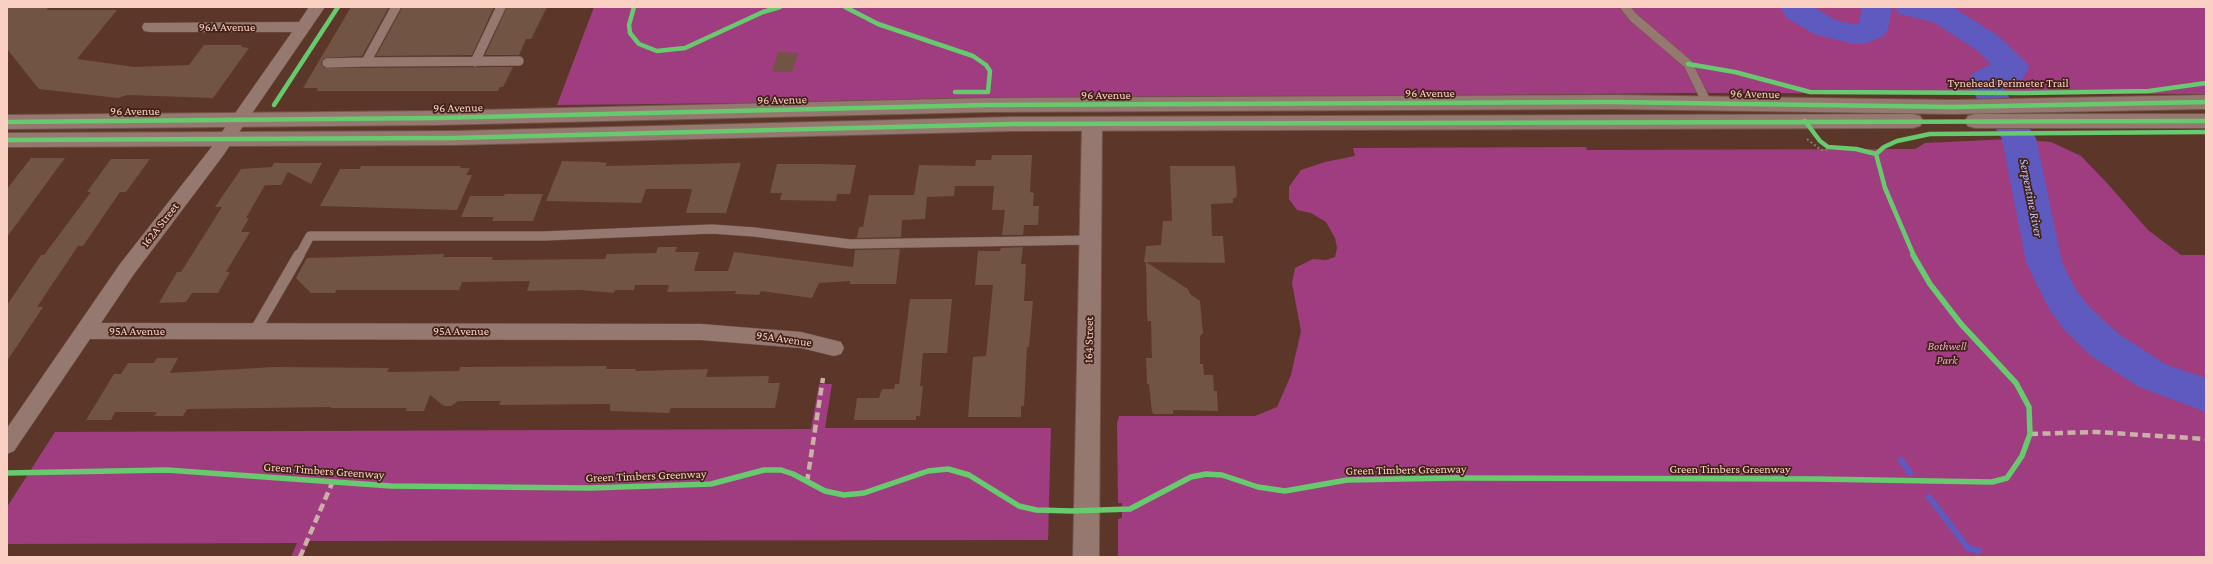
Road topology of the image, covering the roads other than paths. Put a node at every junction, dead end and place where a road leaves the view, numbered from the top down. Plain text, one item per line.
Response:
1 (317, 7) edge
2 (396, 7) edge
3 (501, 7) edge
4 (1625, 7) edge
5 (150, 27) dead end
6 (303, 28) junction
7 (519, 61) dead end
8 (327, 62) dead end
9 (366, 62) junction
10 (475, 62) junction
11 (2206, 102) edge
12 (1707, 103) junction
13 (1133, 105) junction
14 (1957, 114) junction
15 (239, 120) junction
16 (2206, 121) edge
17 (7, 122) edge
18 (1092, 124) junction
19 (7, 140) edge
20 (225, 140) junction
21 (1091, 240) junction
22 (255, 331) junction
23 (86, 332) junction
24 (834, 348) dead end
25 (7, 445) edge
26 (1086, 557) edge

1 - 6 street, 162A Street
2 - 9 lane
3 - 10 lane
4 - 12 lane
5 - 6 street, 96A Avenue
6 - 15 street, 162A Street
7 - 10 lane
8 - 9 lane
9 - 10 lane
11 - 14 main road, 96 Avenue
12 - 13 main road, 96 Avenue
12 - 14 main road, 96 Avenue
13 - 15 main road, 96 Avenue
13 - 18 main road
14 - 16 main road, 96 Avenue
14 - 18 main road, 96 Avenue
15 - 17 main road, 96 Avenue
15 - 20 street, 162A Street
18 - 20 main road, 96 Avenue
18 - 21 main road, 164 Street
19 - 20 main road, 96 Avenue
20 - 23 street, 162A Street
21 - 22 lane
21 - 26 main road, 164 Street
22 - 23 street, 95A Avenue
22 - 24 street, 95A Avenue
23 - 25 street, 162A Street

